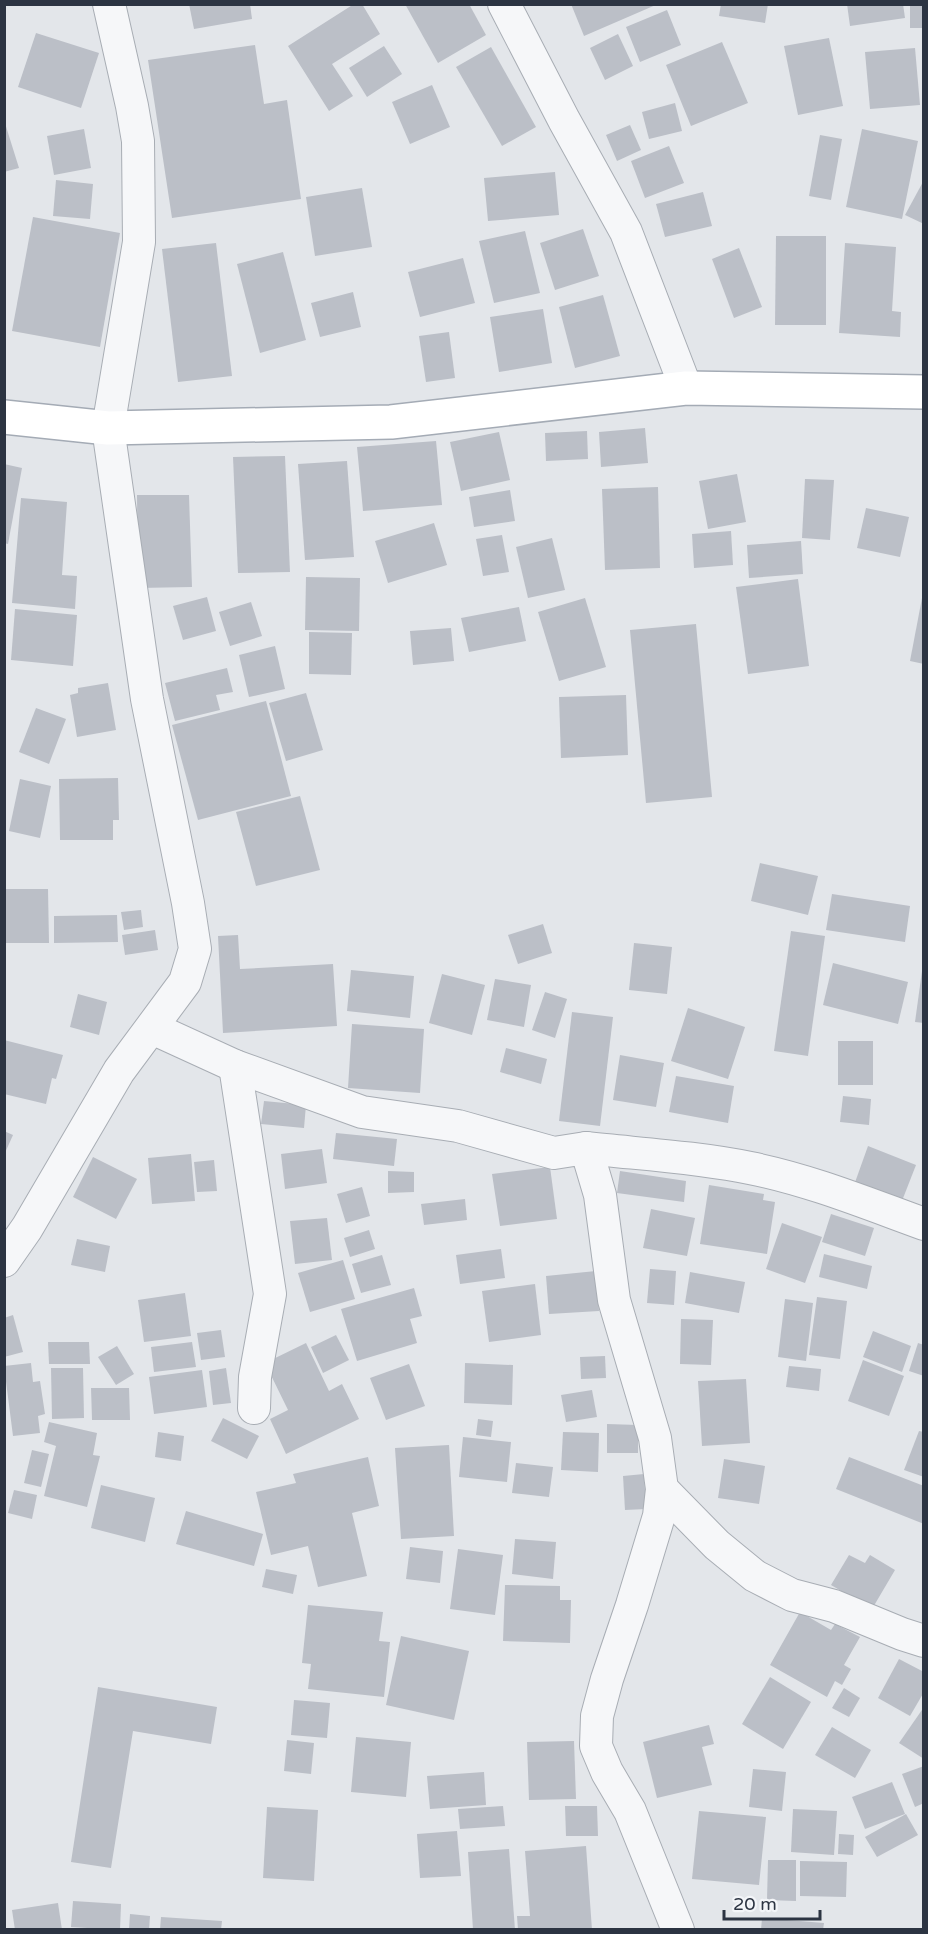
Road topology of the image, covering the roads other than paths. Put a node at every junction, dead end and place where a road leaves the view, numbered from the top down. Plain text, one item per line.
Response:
1 (109, 4) edge
2 (504, 4) edge
3 (686, 388) junction
4 (924, 392) edge
5 (4, 417) edge
6 (108, 428) junction
7 (152, 1028) junction
8 (235, 1066) junction
9 (586, 1148) junction
10 (924, 1224) edge
11 (4, 1261) edge
12 (254, 1408) dead end
13 (662, 1489) junction
14 (924, 1641) edge
15 (678, 1929) edge

1 - 6 street
2 - 3 street
3 - 4 main road
3 - 6 main road
5 - 6 main road
6 - 7 street
7 - 8 street
7 - 11 street
8 - 9 street
8 - 12 street
9 - 10 street
9 - 13 street
13 - 14 street
13 - 15 street

